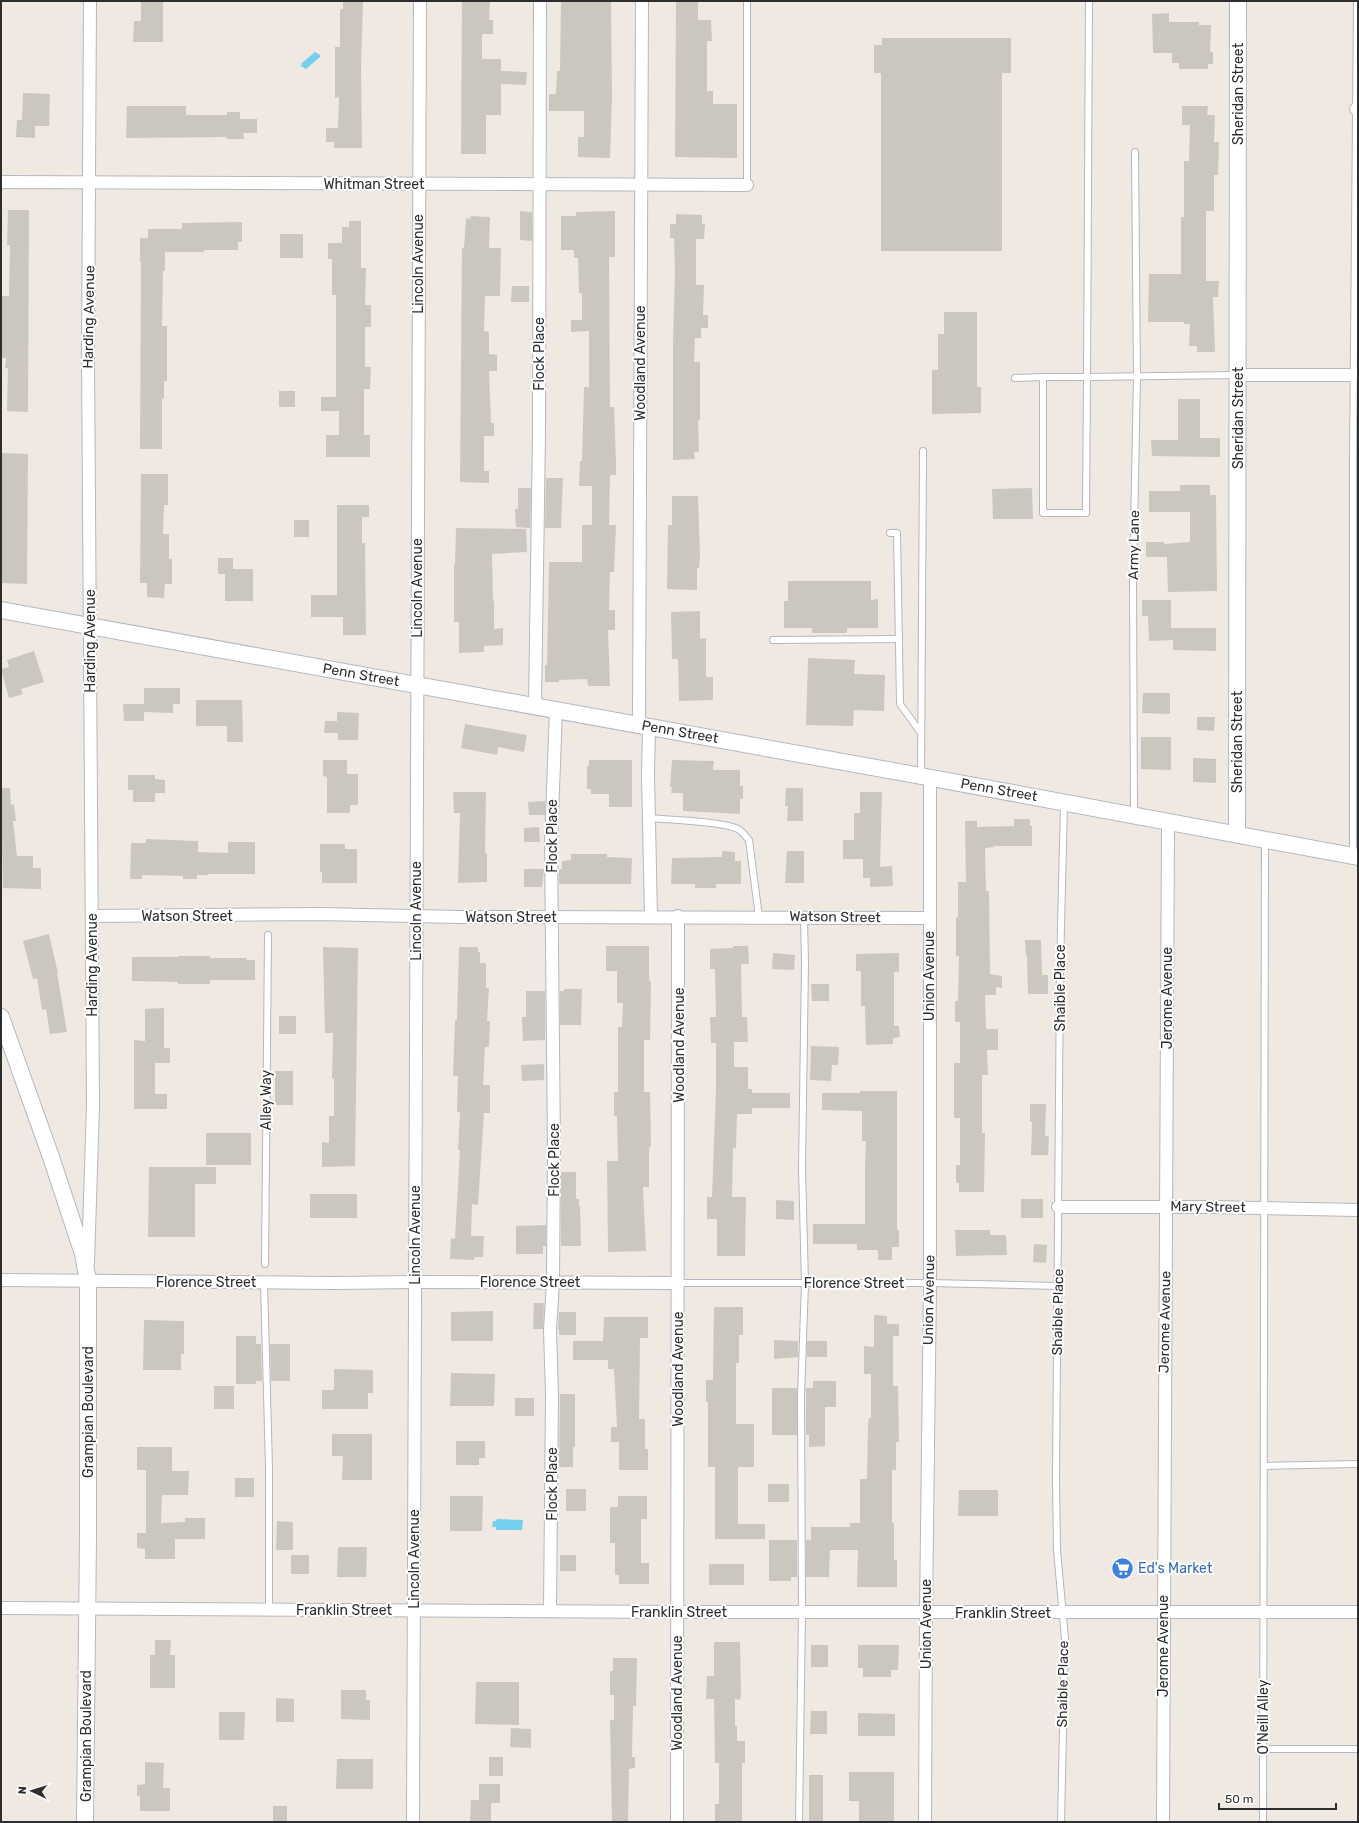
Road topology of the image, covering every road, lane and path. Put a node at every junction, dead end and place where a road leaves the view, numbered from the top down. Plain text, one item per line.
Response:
1 (90, 1) edge
2 (420, 1) edge
3 (540, 1) edge
4 (642, 1) edge
5 (747, 1) edge
6 (1089, 1) edge
7 (1238, 1) edge
8 (1357, 1) edge
9 (1357, 109) edge
10 (1135, 152) dead end
11 (1, 182) edge
12 (90, 182) junction
13 (419, 184) junction
14 (539, 184) junction
15 (641, 185) junction
16 (747, 185) joint
17 (1357, 244) edge
18 (1356, 375) edge
19 (1238, 376) junction
20 (1043, 377) junction
21 (1137, 377) junction
22 (1015, 378) dead end
23 (1087, 378) junction
24 (922, 452) dead end
25 (1356, 509) edge
26 (890, 533) dead end
27 (1, 610) edge
28 (90, 627) junction
29 (899, 639) junction
30 (772, 640) dead end
31 (417, 685) junction
32 (535, 706) junction
33 (556, 710) junction
34 (644, 725) junction
35 (921, 733) junction
36 (926, 776) junction
37 (1064, 802) junction
38 (1134, 815) junction
39 (649, 818) junction
40 (1168, 821) junction
41 (1237, 834) junction
42 (1265, 839) junction
43 (1356, 856) edge
44 (92, 916) junction
45 (416, 916) junction
46 (678, 916) junction
47 (759, 916) junction
48 (651, 917) junction
49 (804, 917) junction
50 (553, 918) junction
51 (929, 918) junction
52 (268, 935) dead end
53 (1, 1017) edge
54 (1058, 1207) junction
55 (1166, 1207) junction
56 (1265, 1208) junction
57 (1358, 1210) edge
58 (265, 1264) dead end
59 (1, 1280) edge
60 (88, 1281) junction
61 (264, 1282) junction
62 (415, 1282) junction
63 (553, 1282) junction
64 (678, 1283) junction
65 (805, 1283) junction
66 (930, 1283) junction
67 (1058, 1286) junction
68 (1358, 1464) edge
69 (1264, 1466) junction
70 (1, 1608) edge
71 (86, 1608) junction
72 (269, 1610) junction
73 (414, 1610) junction
74 (550, 1611) junction
75 (677, 1612) junction
76 (802, 1612) junction
77 (1358, 1612) edge
78 (926, 1613) junction
79 (1063, 1613) junction
80 (1164, 1613) junction
81 (1264, 1613) junction
82 (1263, 1749) junction
83 (1358, 1749) edge
84 (85, 1822) edge
85 (413, 1822) edge
86 (677, 1822) edge
87 (799, 1822) edge
88 (925, 1822) edge
89 (1061, 1822) edge
90 (1163, 1822) edge
91 (1263, 1822) edge

1 - 12 street, Harding Avenue
2 - 13 street, Lincoln Avenue
3 - 14 street, Flock Place
4 - 15 street, Woodland Avenue
5 - 16 lane
6 - 23 lane
7 - 19 street, Sheridan Street
8 - 9 lane
9 - 17 lane
10 - 21 lane, Army Lane
11 - 12 street, Whitman Street
12 - 13 street, Whitman Street
12 - 28 street, Harding Avenue
13 - 14 street, Whitman Street
13 - 31 street, Lincoln Avenue
14 - 15 street, Whitman Street
14 - 32 street, Flock Place
15 - 16 street, Whitman Street
15 - 34 street, Woodland Avenue
17 - 18 lane
18 - 19 street
18 - 25 lane
19 - 21 lane
19 - 41 street, Sheridan Street
20 - 22 lane
20 - 23 lane
20 - 23 lane
21 - 23 lane
21 - 38 lane, Army Lane
24 - 35 lane
25 - 43 lane
26 - 29 lane
27 - 28 street, Penn Street
28 - 31 street, Penn Street
28 - 44 street, Harding Avenue
29 - 30 lane
29 - 35 lane
31 - 32 street, Penn Street
31 - 45 street, Lincoln Avenue
32 - 33 street, Penn Street
33 - 34 street, Penn Street
33 - 50 street, Flock Place
34 - 36 street, Penn Street
34 - 39 street, Woodland Avenue
35 - 36 lane
36 - 37 street, Penn Street
36 - 51 street, Union Avenue
37 - 38 street, Penn Street
37 - 54 lane, Shaible Place
38 - 40 street, Penn Street
39 - 47 lane
39 - 48 street, Woodland Avenue
40 - 41 street, Penn Street
40 - 55 street, Jerome Avenue
41 - 42 street, Penn Street
42 - 43 street, Penn Street
42 - 56 lane, O'Neill Alley
44 - 45 street, Watson Street
44 - 60 street, Harding Avenue
45 - 50 street, Watson Street
45 - 62 street, Lincoln Avenue
46 - 47 street, Watson Street
46 - 48 street, Watson Street
46 - 64 street, Woodland Avenue
47 - 49 street, Watson Street
48 - 50 street, Watson Street
49 - 51 street, Watson Street
49 - 65 lane
50 - 63 street, Flock Place
51 - 66 street, Union Avenue
52 - 58 lane, Alley Way
53 - 60 street, Grampian Boulevard
54 - 55 street, Mary Street
54 - 67 lane, Shaible Place
55 - 56 street, Mary Street
55 - 80 street, Jerome Avenue
56 - 57 street, Mary Street
56 - 69 lane, O'Neill Alley
59 - 60 street, Florence Street
60 - 61 street, Florence Street
60 - 71 street, Grampian Boulevard
61 - 62 street, Florence Street
61 - 72 lane
62 - 63 street, Florence Street
62 - 73 street, Lincoln Avenue
63 - 64 street, Florence Street
63 - 74 street, Flock Place
64 - 65 lane, Florence Street
64 - 75 street, Woodland Avenue
65 - 66 lane, Florence Street
65 - 76 lane
66 - 67 lane, Florence Street
66 - 78 street, Union Avenue
67 - 79 lane, Shaible Place
68 - 69 lane
69 - 81 lane, O'Neill Alley
70 - 71 street, Franklin Street
71 - 72 street, Franklin Street
71 - 84 street, Grampian Boulevard
72 - 73 street, Franklin Street
73 - 74 street, Franklin Street
73 - 85 street, Lincoln Avenue
74 - 75 street, Franklin Street
75 - 76 street, Franklin Street
75 - 86 street, Woodland Avenue
76 - 78 street, Franklin Street
76 - 87 lane
77 - 81 street, Franklin Street
78 - 79 street, Franklin Street
78 - 88 street, Union Avenue
79 - 80 street, Franklin Street
79 - 89 lane, Shaible Place
80 - 81 street, Franklin Street
80 - 90 street, Jerome Avenue
81 - 82 lane, O'Neill Alley
82 - 83 lane
82 - 91 lane, O'Neill Alley

